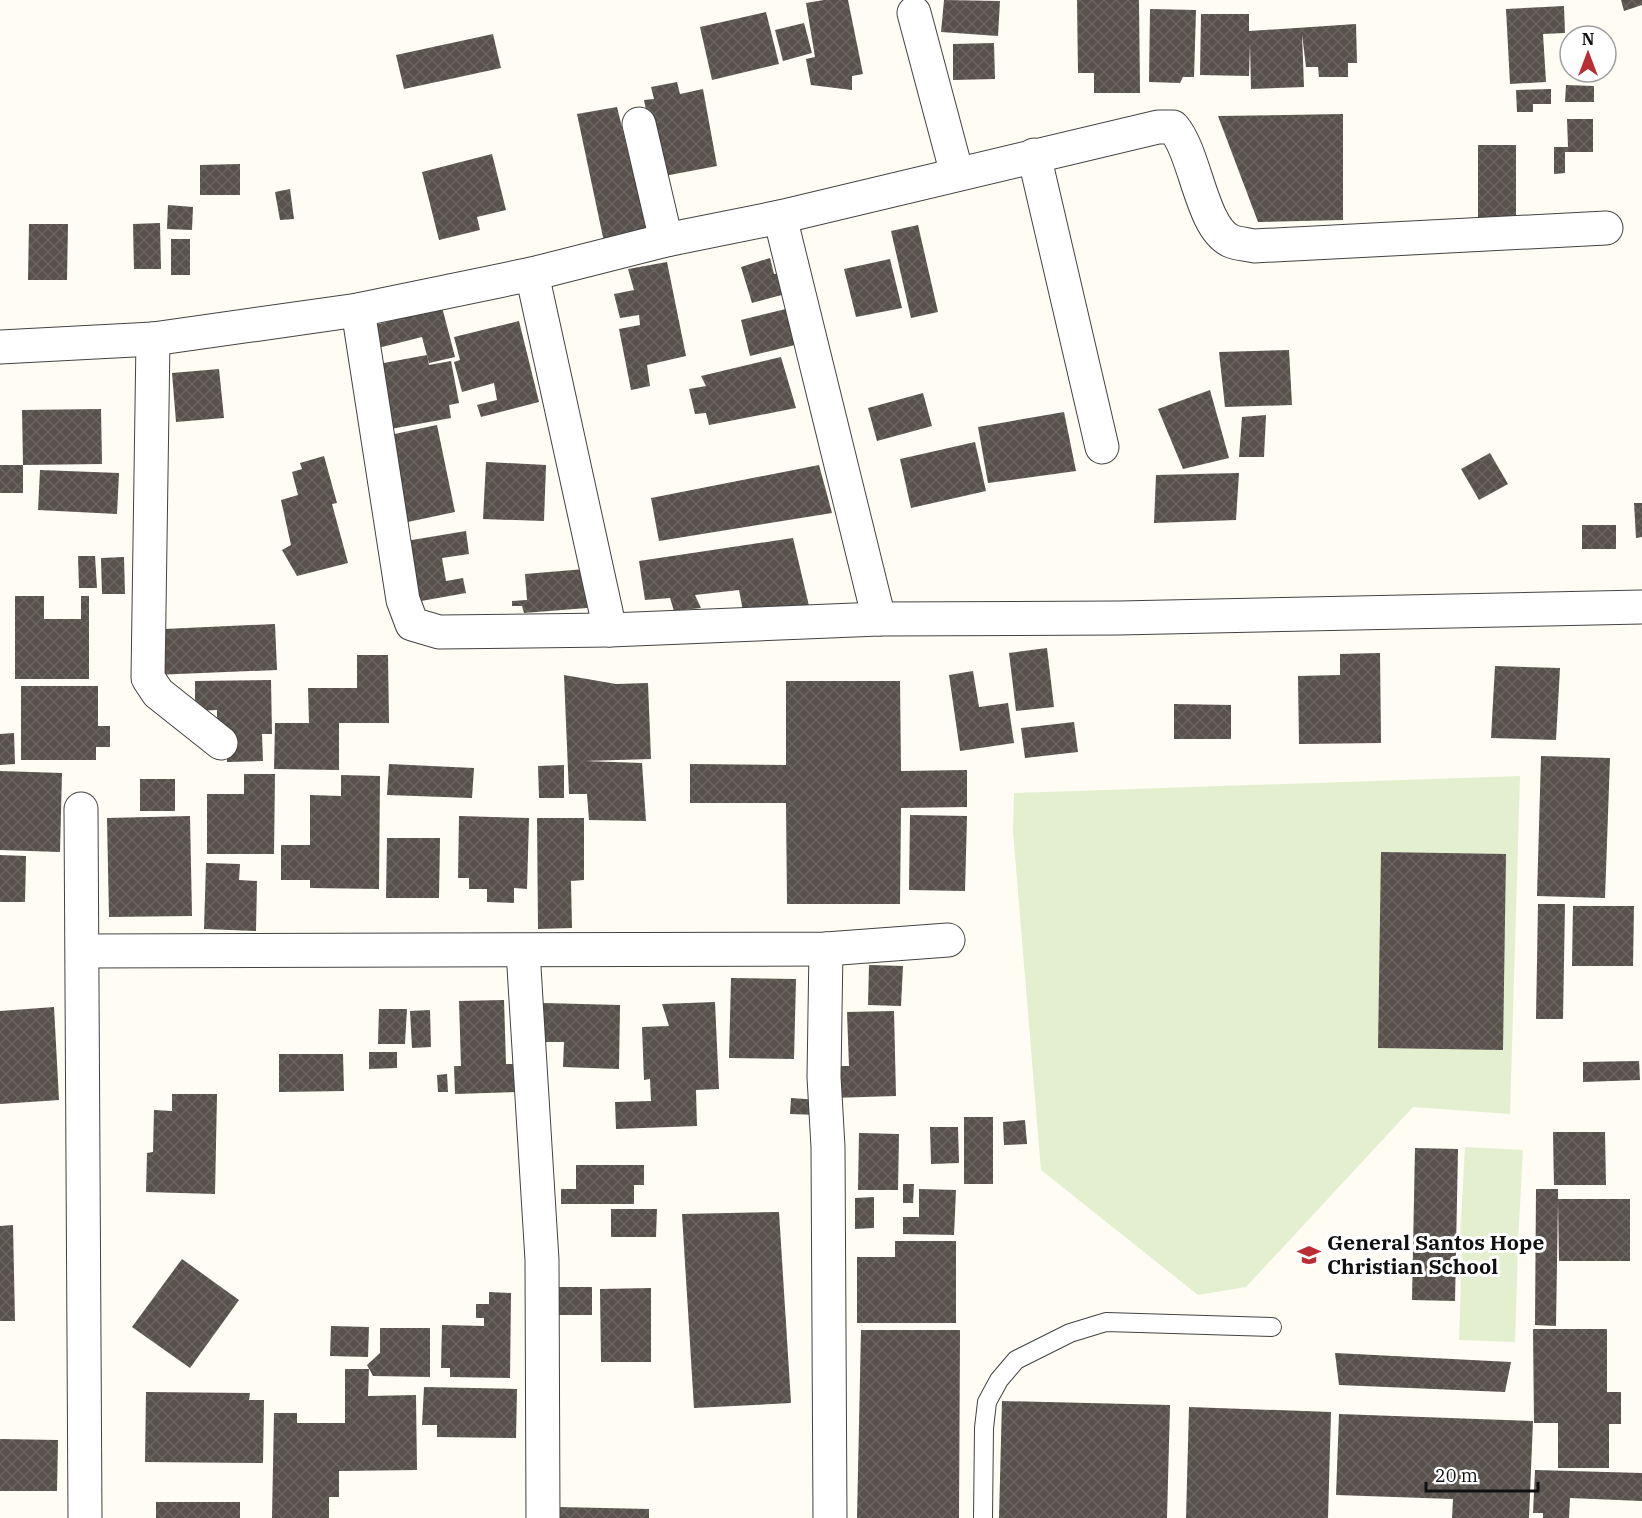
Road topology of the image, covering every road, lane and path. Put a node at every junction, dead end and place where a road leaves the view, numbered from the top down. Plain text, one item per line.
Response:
1 (914, 13) dead end
2 (639, 124) dead end
3 (1034, 155) junction
4 (957, 174) junction
5 (780, 217) junction
6 (1606, 228) dead end
7 (666, 240) junction
8 (532, 273) junction
9 (358, 310) junction
10 (153, 339) junction
11 (0, 347) edge
12 (1102, 447) dead end
13 (1642, 607) edge
14 (879, 619) junction
15 (610, 630) junction
16 (221, 743) dead end
17 (81, 809) dead end
18 (948, 940) dead end
19 (826, 949) junction
20 (84, 951) junction
21 (523, 951) junction
22 (1272, 1327) dead end
23 (85, 1518) edge
24 (543, 1518) edge
25 (830, 1518) edge
26 (983, 1518) edge

1 - 4 street
2 - 7 street
3 - 4 street
3 - 6 street
3 - 12 street
4 - 5 street
5 - 7 street
5 - 14 street
7 - 8 street
8 - 9 street
8 - 15 street
9 - 10 street
9 - 15 street
10 - 11 street
10 - 16 street
13 - 14 street
14 - 15 street
17 - 20 street
18 - 19 street
19 - 21 street
19 - 25 street
20 - 21 street
20 - 23 street
21 - 24 street
22 - 26 lane

